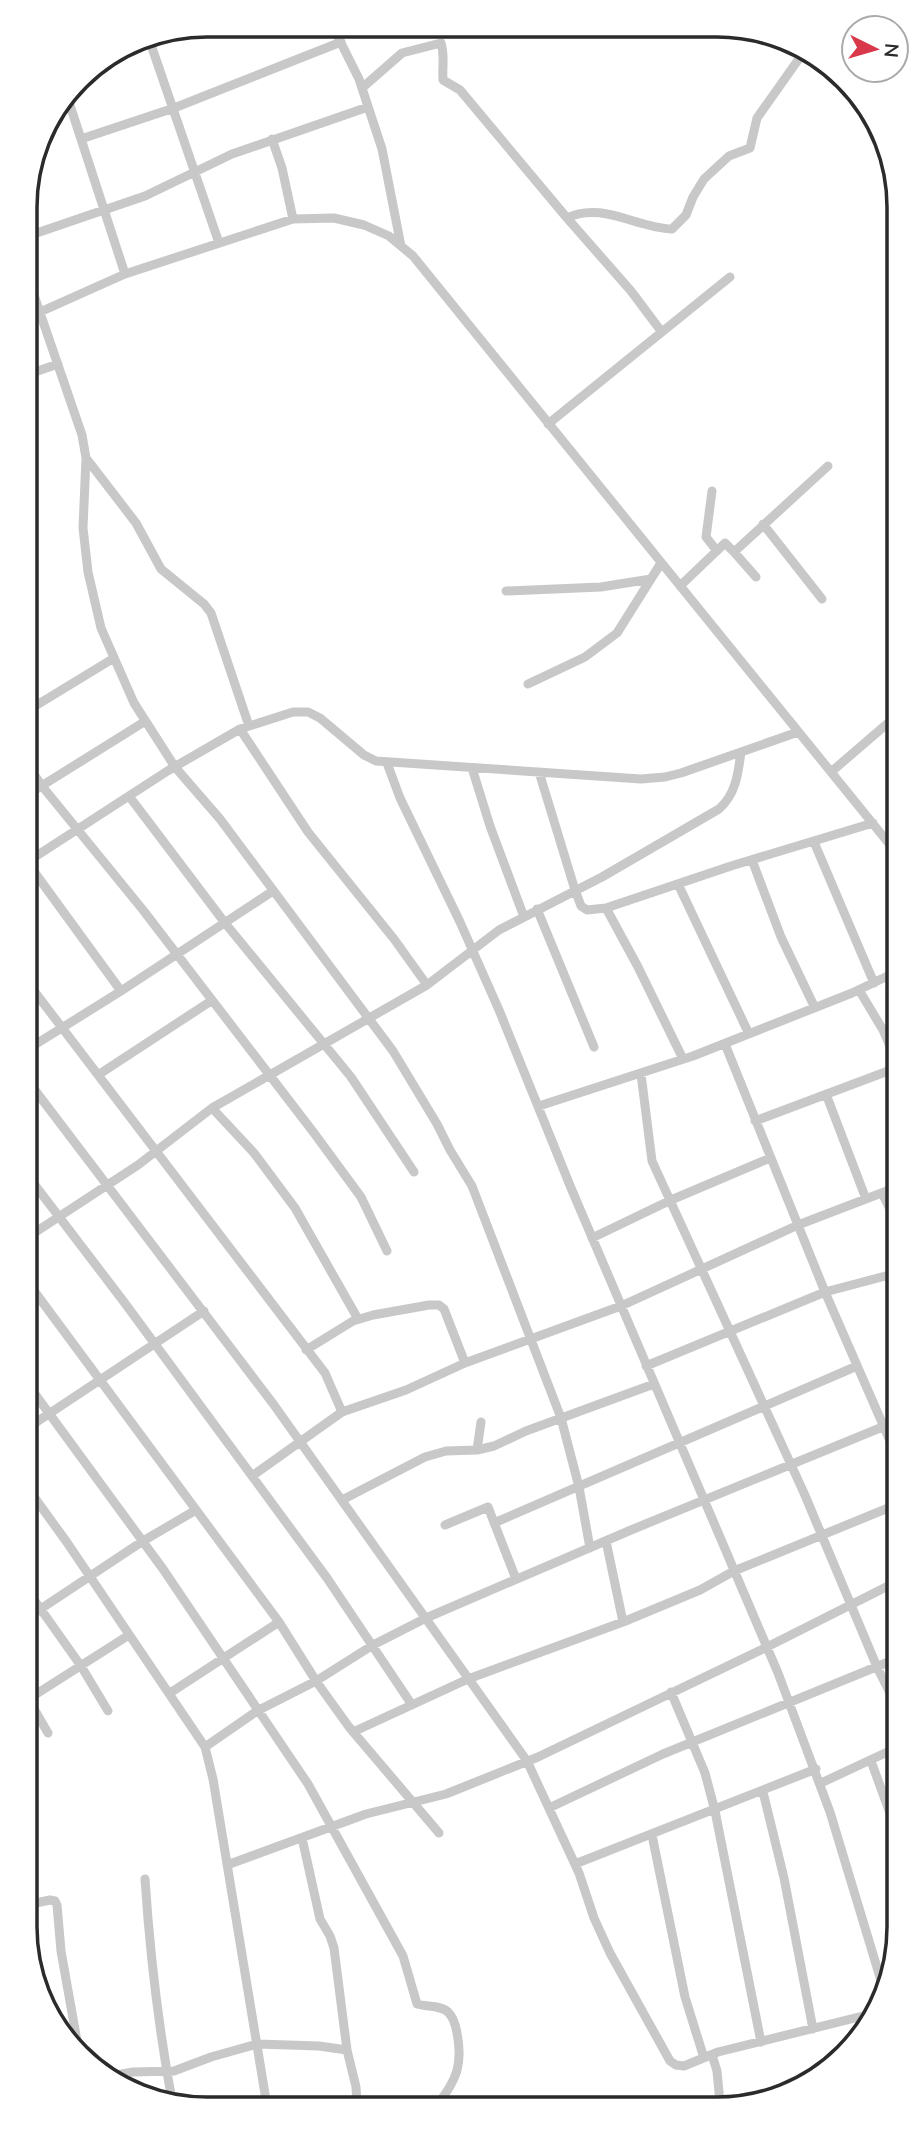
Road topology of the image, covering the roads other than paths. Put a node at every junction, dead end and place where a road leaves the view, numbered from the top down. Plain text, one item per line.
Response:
1 (338, 37) edge
2 (341, 42) junction
3 (151, 46) edge
4 (799, 59) edge
5 (362, 88) junction
6 (70, 105) edge
7 (368, 107) junction
8 (174, 108) junction
9 (81, 139) junction
10 (272, 139) junction
11 (195, 170) junction
12 (105, 212) junction
13 (567, 218) junction
14 (293, 219) junction
15 (37, 233) edge
16 (219, 243) junction
17 (401, 246) junction
18 (125, 274) junction
19 (730, 277) dead end
20 (37, 303) edge
21 (40, 312) junction
22 (661, 331) junction
23 (58, 364) junction
24 (37, 371) edge
25 (548, 424) junction
26 (86, 458) junction
27 (828, 466) dead end
28 (712, 491) dead end
29 (763, 524) junction
30 (717, 551) junction
31 (734, 552) junction
32 (661, 563) junction
33 (756, 577) dead end
34 (651, 579) junction
35 (680, 586) junction
36 (506, 591) dead end
37 (822, 599) dead end
38 (114, 658) junction
39 (528, 684) dead end
40 (37, 705) edge
41 (144, 722) junction
42 (887, 724) edge
43 (244, 728) junction
44 (799, 732) junction
45 (741, 752) junction
46 (387, 763) junction
47 (175, 766) junction
48 (472, 768) junction
49 (539, 772) junction
50 (831, 772) junction
51 (37, 779) edge
52 (42, 786) junction
53 (37, 789) edge
54 (130, 796) junction
55 (873, 823) junction
56 (77, 830) junction
57 (887, 841) edge
58 (814, 842) junction
59 (37, 856) edge
60 (752, 860) junction
61 (37, 876) edge
62 (678, 884) junction
63 (575, 890) junction
64 (273, 891) junction
65 (606, 908) junction
66 (537, 909) junction
67 (524, 916) junction
68 (225, 923) junction
69 (473, 951) junction
70 (176, 955) junction
71 (887, 976) edge
72 (874, 983) junction
73 (427, 985) junction
74 (859, 990) junction
75 (121, 991) junction
76 (37, 996) edge
77 (211, 1001) junction
78 (814, 1009) junction
79 (367, 1019) junction
80 (61, 1027) junction
81 (749, 1034) junction
82 (887, 1039) edge
83 (37, 1043) edge
84 (725, 1044) junction
85 (324, 1045) junction
86 (594, 1047) dead end
87 (683, 1059) junction
88 (887, 1071) edge
89 (268, 1074) junction
90 (641, 1074) junction
91 (98, 1075) junction
92 (37, 1093) edge
93 (826, 1094) junction
94 (539, 1106) junction
95 (212, 1108) junction
96 (755, 1121) junction
97 (154, 1152) junction
98 (770, 1158) junction
99 (414, 1172) dead end
100 (106, 1185) junction
101 (37, 1187) edge
102 (887, 1191) edge
103 (882, 1193) junction
104 (866, 1199) junction
105 (671, 1200) junction
106 (887, 1203) edge
107 (59, 1216) junction
108 (798, 1225) junction
109 (37, 1231) edge
110 (592, 1238) junction
111 (387, 1251) dead end
112 (701, 1269) junction
113 (887, 1276) edge
114 (825, 1292) junction
115 (37, 1295) edge
116 (621, 1306) junction
117 (204, 1311) junction
118 (358, 1319) junction
119 (730, 1331) junction
120 (530, 1340) junction
121 (154, 1342) junction
122 (306, 1350) junction
123 (465, 1363) junction
124 (646, 1366) junction
125 (857, 1366) junction
126 (100, 1381) junction
127 (654, 1384) junction
128 (37, 1397) edge
129 (765, 1407) junction
130 (342, 1412) junction
131 (49, 1413) junction
132 (561, 1418) junction
133 (37, 1421) edge
134 (481, 1422) dead end
135 (887, 1426) edge
136 (884, 1427) junction
137 (887, 1434) edge
138 (300, 1441) junction
139 (680, 1442) junction
140 (477, 1450) junction
141 (791, 1464) junction
142 (252, 1476) junction
143 (579, 1487) junction
144 (342, 1500) junction
145 (705, 1500) junction
146 (37, 1501) edge
147 (887, 1508) edge
148 (195, 1510) junction
149 (494, 1523) junction
150 (445, 1525) dead end
151 (822, 1535) junction
152 (143, 1541) junction
153 (606, 1541) junction
154 (590, 1548) junction
155 (734, 1571) junction
156 (90, 1577) junction
157 (516, 1579) junction
158 (887, 1586) edge
159 (851, 1603) junction
160 (37, 1604) edge
161 (40, 1609) junction
162 (37, 1611) edge
163 (426, 1618) junction
164 (279, 1622) junction
165 (623, 1622) junction
166 (129, 1635) junction
167 (373, 1645) junction
168 (767, 1647) junction
169 (222, 1659) junction
170 (887, 1663) edge
171 (81, 1667) junction
172 (877, 1667) junction
173 (468, 1679) junction
174 (316, 1681) junction
175 (887, 1687) edge
176 (671, 1692) junction
177 (170, 1693) junction
178 (37, 1695) edge
179 (789, 1702) junction
180 (412, 1704) junction
181 (108, 1711) dead end
182 (257, 1711) junction
183 (37, 1713) edge
184 (353, 1732) junction
185 (48, 1733) dead end
186 (693, 1741) junction
187 (205, 1747) junction
188 (887, 1753) edge
189 (527, 1761) junction
190 (871, 1761) junction
191 (816, 1769) junction
192 (821, 1783) junction
193 (763, 1792) junction
194 (414, 1803) junction
195 (887, 1805) edge
196 (549, 1808) junction
197 (715, 1811) junction
198 (332, 1827) junction
199 (439, 1833) dead end
200 (652, 1835) junction
201 (302, 1838) junction
202 (575, 1864) junction
203 (227, 1865) junction
204 (145, 1879) dead end
205 (37, 1903) edge
206 (880, 1976) edge
207 (862, 2016) edge
208 (813, 2029) junction
209 (76, 2035) edge
210 (761, 2042) junction
211 (257, 2044) junction
212 (347, 2050) junction
213 (708, 2057) junction
214 (167, 2072) junction
215 (122, 2074) edge
216 (171, 2093) edge
217 (266, 2097) edge
218 (357, 2097) edge
219 (443, 2097) edge
220 (719, 2097) edge

1 - 2 street
2 - 5 street
2 - 8 street
3 - 8 street
4 - 13 street
5 - 7 street
5 - 13 street
6 - 9 street
7 - 10 street
7 - 17 street
8 - 9 street
8 - 11 street
9 - 12 street
10 - 11 street
10 - 14 street
11 - 12 street
11 - 16 street
12 - 15 street
12 - 18 street
13 - 22 street
14 - 16 street
14 - 17 street
16 - 18 street
17 - 25 street
18 - 21 street
19 - 22 street
20 - 21 street
21 - 23 street
22 - 25 street
23 - 24 street
23 - 26 street
25 - 32 street
26 - 38 street
26 - 43 street
27 - 29 street
28 - 30 street
29 - 31 street
29 - 37 street
30 - 31 street
30 - 35 street
31 - 33 street
32 - 34 street
32 - 35 street
34 - 36 street
34 - 39 street
35 - 44 street
38 - 40 street
38 - 41 street
41 - 47 street
41 - 52 street
42 - 50 street
43 - 46 street
43 - 47 street
43 - 73 street
44 - 45 street
44 - 50 street
45 - 49 street
45 - 63 street
46 - 48 street
46 - 69 street
47 - 54 street
47 - 64 street
48 - 49 street
48 - 67 street
49 - 63 street
50 - 55 street
51 - 52 street
52 - 53 street
52 - 56 street
54 - 56 street
54 - 68 street
55 - 57 street
55 - 58 street
56 - 59 street
56 - 70 street
58 - 60 street
58 - 72 street
60 - 62 street
60 - 78 street
61 - 75 street
62 - 65 street
62 - 81 street
63 - 65 street
63 - 66 street
64 - 68 street
64 - 79 street
65 - 87 street
66 - 67 street
66 - 86 street
67 - 69 street
68 - 70 street
68 - 85 street
69 - 73 street
69 - 94 street
70 - 75 street
70 - 77 street
71 - 72 street
72 - 74 street
73 - 79 street
74 - 78 street
74 - 82 street
75 - 80 street
76 - 80 street
77 - 89 street
77 - 91 street
78 - 81 street
79 - 85 street
79 - 120 street
80 - 83 street
80 - 91 street
81 - 84 street
84 - 87 street
84 - 96 street
85 - 89 street
85 - 99 street
87 - 90 street
88 - 93 street
89 - 95 street
89 - 111 street
90 - 94 street
90 - 105 street
91 - 97 street
92 - 100 street
93 - 96 street
93 - 104 street
94 - 110 street
95 - 97 street
95 - 118 street
96 - 98 street
97 - 100 street
97 - 122 street
98 - 105 street
98 - 108 street
100 - 107 street
100 - 117 street
101 - 107 street
102 - 103 street
103 - 104 street
103 - 106 street
104 - 108 street
105 - 110 street
105 - 112 street
107 - 109 street
107 - 121 street
108 - 112 street
108 - 114 street
110 - 116 street
112 - 116 street
112 - 119 street
113 - 114 street
114 - 119 street
114 - 125 street
115 - 126 street
116 - 120 street
116 - 124 street
117 - 121 street
117 - 138 street
118 - 122 street
118 - 123 street
119 - 124 street
119 - 129 street
120 - 123 street
120 - 132 street
121 - 126 street
121 - 142 street
122 - 130 street
123 - 130 street
124 - 127 street
125 - 129 street
125 - 136 street
126 - 131 street
126 - 148 street
127 - 132 street
127 - 139 street
128 - 131 street
129 - 139 street
129 - 141 street
130 - 138 street
131 - 133 street
131 - 152 street
132 - 140 street
132 - 143 street
134 - 140 street
135 - 136 street
136 - 137 street
136 - 141 street
138 - 142 street
138 - 144 street
139 - 143 street
139 - 145 street
140 - 144 street
141 - 145 street
141 - 151 street
142 - 167 street
143 - 149 street
143 - 154 street
144 - 163 street
145 - 153 street
145 - 155 street
146 - 156 street
147 - 151 street
148 - 152 street
148 - 164 street
149 - 150 street
149 - 157 street
151 - 155 street
151 - 159 street
152 - 156 street
152 - 169 street
153 - 154 street
153 - 165 street
154 - 157 street
155 - 165 street
155 - 168 street
156 - 161 street
156 - 166 street
157 - 163 street
158 - 159 street
159 - 168 street
159 - 172 street
160 - 161 street
161 - 162 street
161 - 171 street
163 - 167 street
163 - 173 street
164 - 169 street
164 - 174 street
165 - 173 street
166 - 171 street
166 - 177 street
167 - 174 street
167 - 180 street
168 - 176 street
168 - 179 street
169 - 177 street
169 - 182 street
170 - 172 street
171 - 178 street
171 - 181 street
172 - 175 street
172 - 179 street
173 - 180 street
173 - 189 street
174 - 182 street
174 - 184 street
176 - 186 street
176 - 189 street
177 - 187 street
179 - 186 street
179 - 191 street
180 - 184 street
182 - 187 street
182 - 198 street
183 - 185 street
184 - 194 street
186 - 196 street
186 - 197 street
187 - 203 street
188 - 190 street
189 - 194 street
189 - 196 street
190 - 192 street
190 - 195 street
191 - 192 street
191 - 193 street
192 - 206 street
193 - 197 street
193 - 208 street
194 - 198 street
194 - 199 street
196 - 202 street
197 - 200 street
197 - 210 street
198 - 201 street
198 - 219 street
200 - 202 street
200 - 213 street
201 - 203 street
201 - 212 street
202 - 213 street
203 - 211 street
204 - 214 street
205 - 209 street
207 - 208 street
208 - 210 street
210 - 213 street
211 - 212 street
211 - 214 street
211 - 217 street
212 - 218 street
213 - 220 street
214 - 215 street
214 - 216 street

